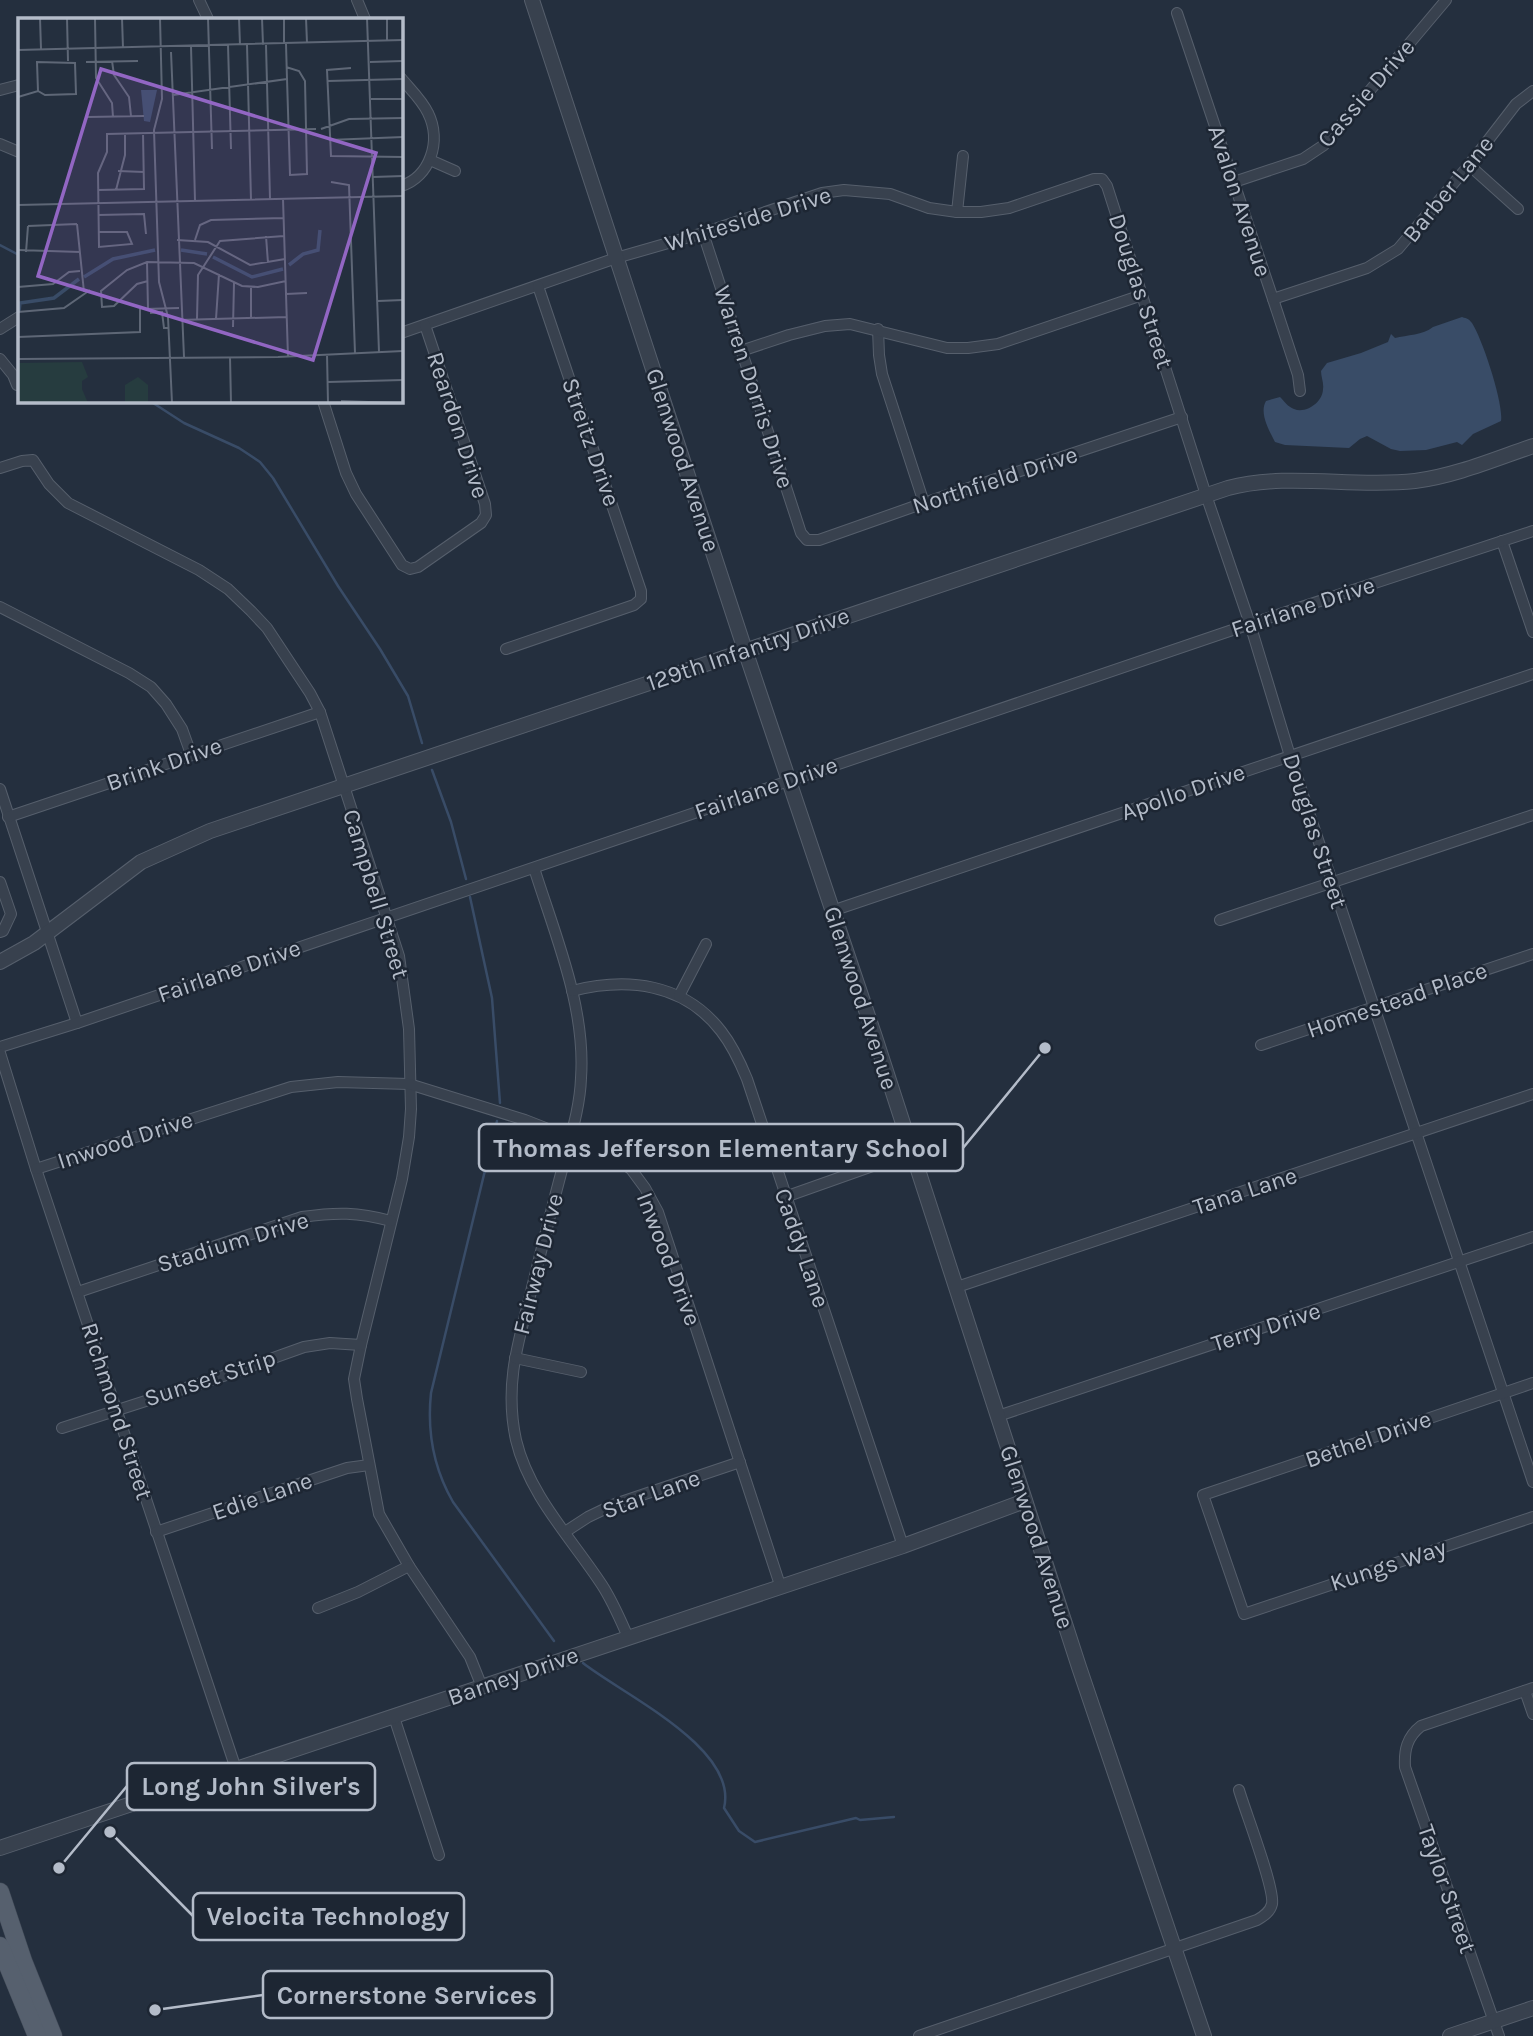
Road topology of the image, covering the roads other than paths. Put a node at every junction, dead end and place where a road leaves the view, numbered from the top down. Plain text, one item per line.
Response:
1 (199, 0) edge
2 (357, 0) edge
3 (532, 0) edge
4 (1446, 0) edge
5 (1177, 13) dead end
6 (208, 18) edge
7 (365, 18) edge
8 (402, 79) edge
9 (18, 85) edge
10 (0, 90) edge
11 (1533, 91) edge
12 (0, 144) edge
13 (18, 152) edge
14 (963, 156) dead end
15 (430, 160) junction
16 (1469, 165) junction
17 (455, 172) dead end
18 (1102, 179) joint
19 (1234, 182) junction
20 (402, 186) edge
21 (1517, 209) dead end
22 (957, 212) junction
23 (703, 233) junction
24 (617, 258) junction
25 (538, 286) junction
26 (1142, 295) junction
27 (1273, 299) junction
28 (18, 318) edge
29 (425, 325) junction
30 (0, 329) edge
31 (878, 330) junction
32 (402, 333) edge
33 (741, 351) junction
34 (0, 359) edge
35 (17, 385) dead end
36 (1300, 391) dead end
37 (323, 402) edge
38 (1182, 417) junction
39 (1533, 446) edge
40 (0, 468) edge
41 (1206, 495) junction
42 (924, 503) junction
43 (1533, 531) edge
44 (807, 540) joint
45 (1502, 541) junction
46 (0, 607) edge
47 (1250, 624) junction
48 (1533, 632) edge
49 (506, 649) dead end
50 (745, 650) junction
51 (1533, 674) edge
52 (320, 712) junction
53 (191, 754) junction
54 (1290, 756) junction
55 (790, 780) junction
56 (344, 786) junction
57 (0, 789) edge
58 (1533, 815) edge
59 (6, 824) edge
60 (534, 868) junction
61 (0, 882) edge
62 (1332, 882) junction
63 (832, 911) junction
64 (386, 917) junction
65 (1220, 920) dead end
66 (0, 932) edge
67 (47, 933) junction
68 (706, 944) dead end
69 (1533, 954) edge
70 (0, 962) edge
71 (572, 991) junction
72 (679, 996) junction
73 (1374, 1008) junction
74 (77, 1023) junction
75 (1261, 1045) dead end
76 (0, 1047) edge
77 (0, 1053) edge
78 (409, 1084) junction
79 (1533, 1094) edge
80 (1416, 1134) junction
81 (570, 1138) junction
82 (912, 1152) junction
83 (36, 1169) junction
84 (785, 1197) junction
85 (391, 1221) junction
86 (1533, 1237) edge
87 (1459, 1262) junction
88 (957, 1287) junction
89 (78, 1292) junction
90 (361, 1345) junction
91 (515, 1358) junction
92 (582, 1372) dead end
93 (1533, 1383) edge
94 (1503, 1394) junction
95 (117, 1409) junction
96 (999, 1416) junction
97 (62, 1428) dead end
98 (740, 1462) junction
99 (369, 1465) junction
100 (1533, 1482) edge
101 (1025, 1501) junction
102 (1533, 1517) edge
103 (156, 1532) junction
104 (565, 1532) junction
105 (903, 1546) junction
106 (410, 1566) junction
107 (780, 1586) junction
108 (318, 1608) dead end
109 (1244, 1614) joint
110 (628, 1637) junction
111 (482, 1687) junction
112 (1529, 1689) edge
113 (1533, 1714) edge
114 (394, 1717) junction
115 (236, 1769) junction
116 (1238, 1790) dead end
117 (0, 1848) edge
118 (439, 1855) dead end
119 (0, 1892) edge
120 (0, 1946) edge
121 (1175, 1950) junction
122 (1533, 2008) edge
123 (1494, 2021) junction
124 (37, 2036) edge
125 (53, 2036) edge
126 (919, 2036) edge
127 (1204, 2036) edge
128 (1450, 2036) edge
129 (1499, 2036) edge

1 - 6 street
2 - 7 street
3 - 24 street, Glenwood Avenue
4 - 19 street, Cassie Drive
5 - 19 street, Avalon Avenue
8 - 15 street
9 - 10 street
11 - 16 street, Barber Lane
12 - 13 street
14 - 22 street
15 - 17 street
15 - 20 street
16 - 21 street
16 - 27 street, Barber Lane
18 - 22 street, Whiteside Drive
18 - 26 street, Douglas Street
19 - 27 street, Avalon Avenue
22 - 23 street, Whiteside Drive
23 - 24 street, Whiteside Drive
23 - 33 street, Warren Dorris Drive
24 - 25 street, Whiteside Drive
24 - 50 street, Glenwood Avenue
25 - 29 street, Whiteside Drive
25 - 49 street, Streitz Drive
26 - 31 street
26 - 38 street, Douglas Street
27 - 36 street, Avalon Avenue
28 - 30 street
29 - 32 street, Whiteside Drive
29 - 37 street, Reardon Drive
31 - 33 street
31 - 42 street
33 - 44 street, Warren Dorris Drive
34 - 35 street
38 - 41 street, Douglas Street
38 - 42 street, Northfield Drive
39 - 41 street, 129th Infantry Drive
40 - 52 street, Campbell Street
41 - 47 street, Douglas Street
41 - 50 street, 129th Infantry Drive
42 - 44 street, Northfield Drive
43 - 45 street, Fairlane Drive
45 - 47 street, Fairlane Drive
45 - 48 street
46 - 53 street
47 - 54 street, Douglas Street
47 - 55 street, Fairlane Drive
50 - 55 street, Glenwood Avenue
50 - 56 street, 129th Infantry Drive
51 - 54 street, Apollo Drive
52 - 53 street, Brink Drive
52 - 56 street, Campbell Street
53 - 59 street, Brink Drive
54 - 62 street, Douglas Street
54 - 63 street, Apollo Drive
55 - 60 street, Fairlane Drive
55 - 63 street, Glenwood Avenue
56 - 64 street, Campbell Street
56 - 67 street, 129th Infantry Drive
57 - 59 street
58 - 62 street
59 - 67 street
60 - 64 street, Fairlane Drive
60 - 71 street, Fairway Drive
61 - 66 street
62 - 65 street
62 - 73 street, Douglas Street
63 - 82 street, Glenwood Avenue
64 - 74 street, Fairlane Drive
64 - 78 street, Campbell Street
67 - 70 street, 129th Infantry Drive
67 - 74 street
68 - 72 street
69 - 73 street, Homestead Place
71 - 72 street, Caddy Lane
71 - 81 street, Fairway Drive
72 - 84 street, Caddy Lane
73 - 75 street, Homestead Place
73 - 80 street, Douglas Street
74 - 76 street, Fairlane Drive
77 - 83 street, Richmond Street
78 - 81 street, Inwood Drive
78 - 83 street, Inwood Drive
78 - 85 street, Campbell Street
79 - 80 street, Tana Lane
80 - 87 street, Douglas Street
80 - 88 street, Tana Lane
81 - 91 street, Fairway Drive
81 - 98 street, Inwood Drive
82 - 84 street
82 - 88 street, Glenwood Avenue
83 - 89 street, Richmond Street
84 - 105 street, Caddy Lane
85 - 89 street, Stadium Drive
85 - 90 street, Campbell Street
86 - 87 street, Terry Drive
87 - 94 street, Douglas Street
87 - 96 street, Terry Drive
88 - 96 street, Glenwood Avenue
89 - 95 street, Richmond Street
90 - 95 street, Sunset Strip
90 - 99 street, Campbell Street
91 - 92 street
91 - 104 street, Fairway Drive
93 - 94 street, Bethel Drive
94 - 100 street, Douglas Street
94 - 109 street, Bethel Drive
95 - 97 street, Sunset Strip
95 - 103 street, Richmond Street
96 - 101 street, Glenwood Avenue
98 - 104 street, Star Lane
98 - 107 street, Inwood Drive
99 - 103 street, Edie Lane
99 - 106 street, Campbell Street
101 - 105 street, Barney Drive
101 - 121 street, Glenwood Avenue
102 - 109 street, Kungs Way
103 - 115 street, Richmond Street
104 - 110 street, Fairway Drive
105 - 107 street, Barney Drive
106 - 108 street
106 - 111 street, Campbell Street
107 - 110 street, Barney Drive
110 - 111 street, Barney Drive
111 - 114 street, Barney Drive
112 - 113 street
112 - 123 street, Taylor Street
114 - 115 street, Barney Drive
114 - 118 street
115 - 117 street, Barney Drive
116 - 121 street
119 - 125 main road
120 - 124 main road
121 - 126 street
121 - 127 street, Glenwood Avenue
122 - 123 street
123 - 128 street
123 - 129 street, Taylor Street

